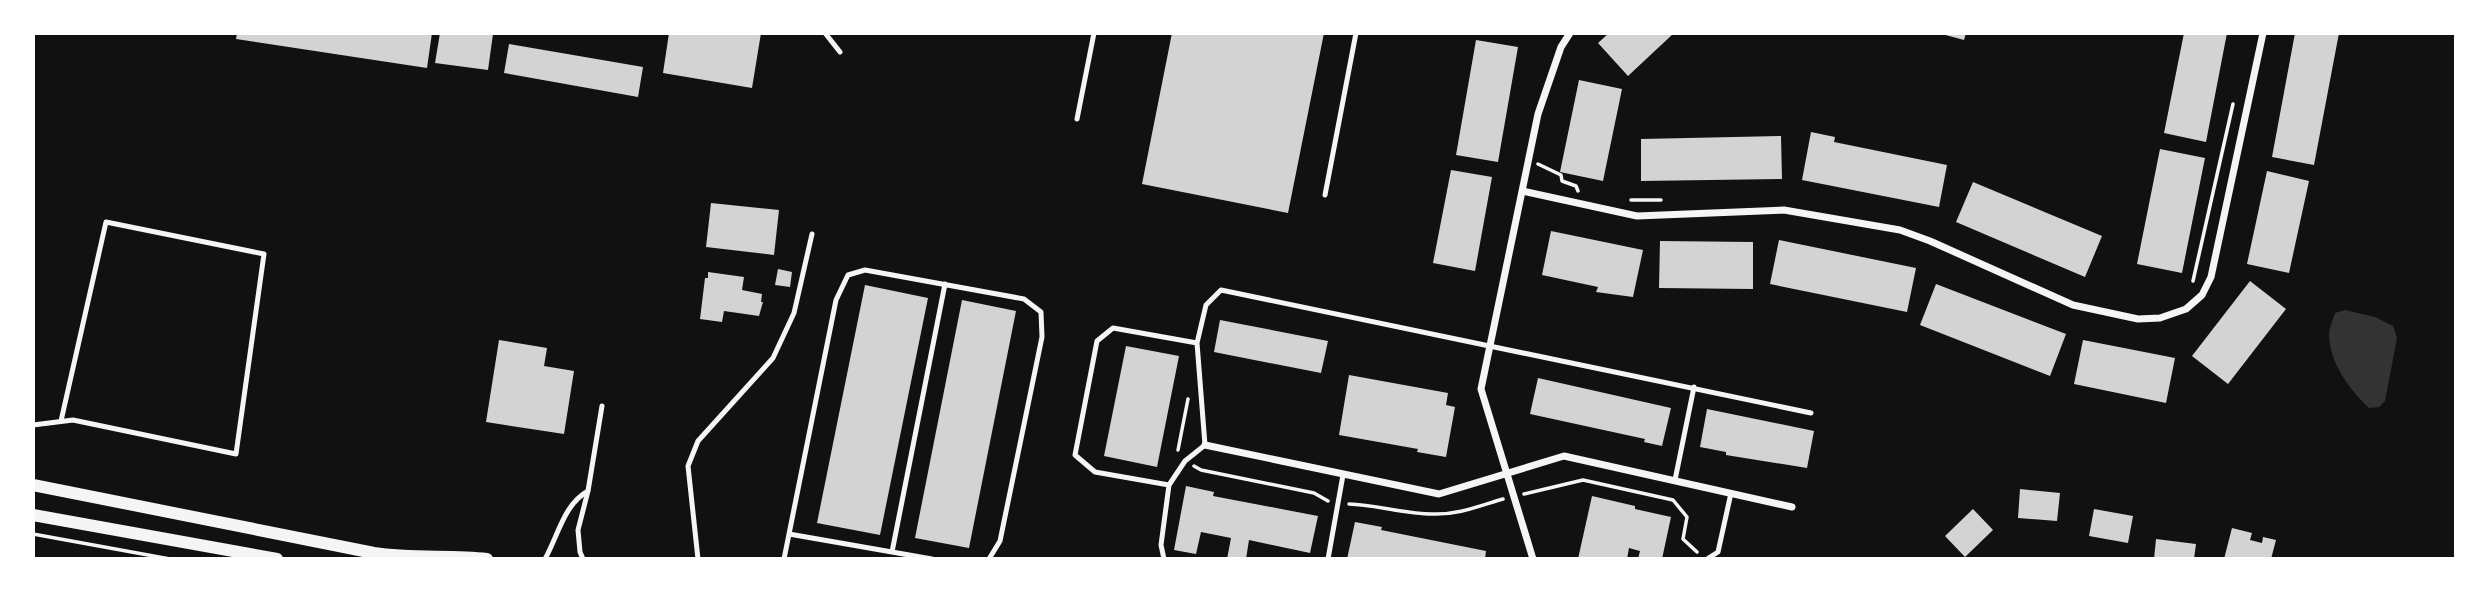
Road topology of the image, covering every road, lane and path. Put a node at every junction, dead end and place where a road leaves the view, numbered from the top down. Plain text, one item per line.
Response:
1 (825, 33) edge
2 (1094, 33) edge
3 (1356, 33) edge
4 (1570, 33) edge
5 (2263, 33) edge
6 (840, 52) dead end
7 (2235, 93) dead end
8 (1077, 119) dead end
9 (1542, 165) dead end
10 (1522, 191) junction
11 (1589, 193) dead end
12 (1325, 195) dead end
13 (1623, 199) dead end
14 (1662, 200) dead end
15 (811, 234) dead end
16 (946, 284) junction
17 (2188, 289) dead end
18 (1197, 343) junction
19 (1490, 346) junction
20 (1695, 387) junction
21 (602, 406) dead end
22 (1811, 413) dead end
23 (61, 421) junction
24 (33, 425) edge
25 (1205, 445) junction
26 (1508, 474) junction
27 (1343, 475) junction
28 (1675, 480) junction
29 (33, 485) edge
30 (1169, 485) junction
31 (588, 491) junction
32 (1731, 493) junction
33 (1793, 507) dead end
34 (33, 515) edge
35 (33, 534) edge
36 (789, 534) junction
37 (892, 552) junction
38 (170, 559) edge
39 (278, 559) edge
40 (487, 559) edge
41 (545, 559) edge
42 (583, 559) edge
43 (698, 559) edge
44 (784, 559) edge
45 (932, 559) edge
46 (989, 559) edge
47 (1164, 559) edge
48 (1328, 559) edge
49 (1533, 559) edge
50 (1707, 559) edge

1 - 6 lane
2 - 8 lane
3 - 12 lane
4 - 10 street
5 - 10 street
7 - 17 path
9 - 11 path
10 - 19 street
13 - 14 path
15 - 43 lane
16 - 36 lane
16 - 37 lane
16 - 46 lane
18 - 19 lane
18 - 25 lane
18 - 30 lane
19 - 20 lane
19 - 26 street
20 - 22 lane
20 - 28 lane
21 - 31 lane
23 - 23 lane
23 - 24 lane
25 - 27 street
25 - 30 lane
26 - 27 street
26 - 28 street
26 - 49 street
27 - 48 lane
28 - 32 street
29 - 40 street
30 - 47 lane
31 - 41 lane
31 - 42 lane
32 - 33 street
32 - 50 lane
34 - 39 street
35 - 38 path
36 - 37 lane
36 - 44 lane
37 - 45 lane

